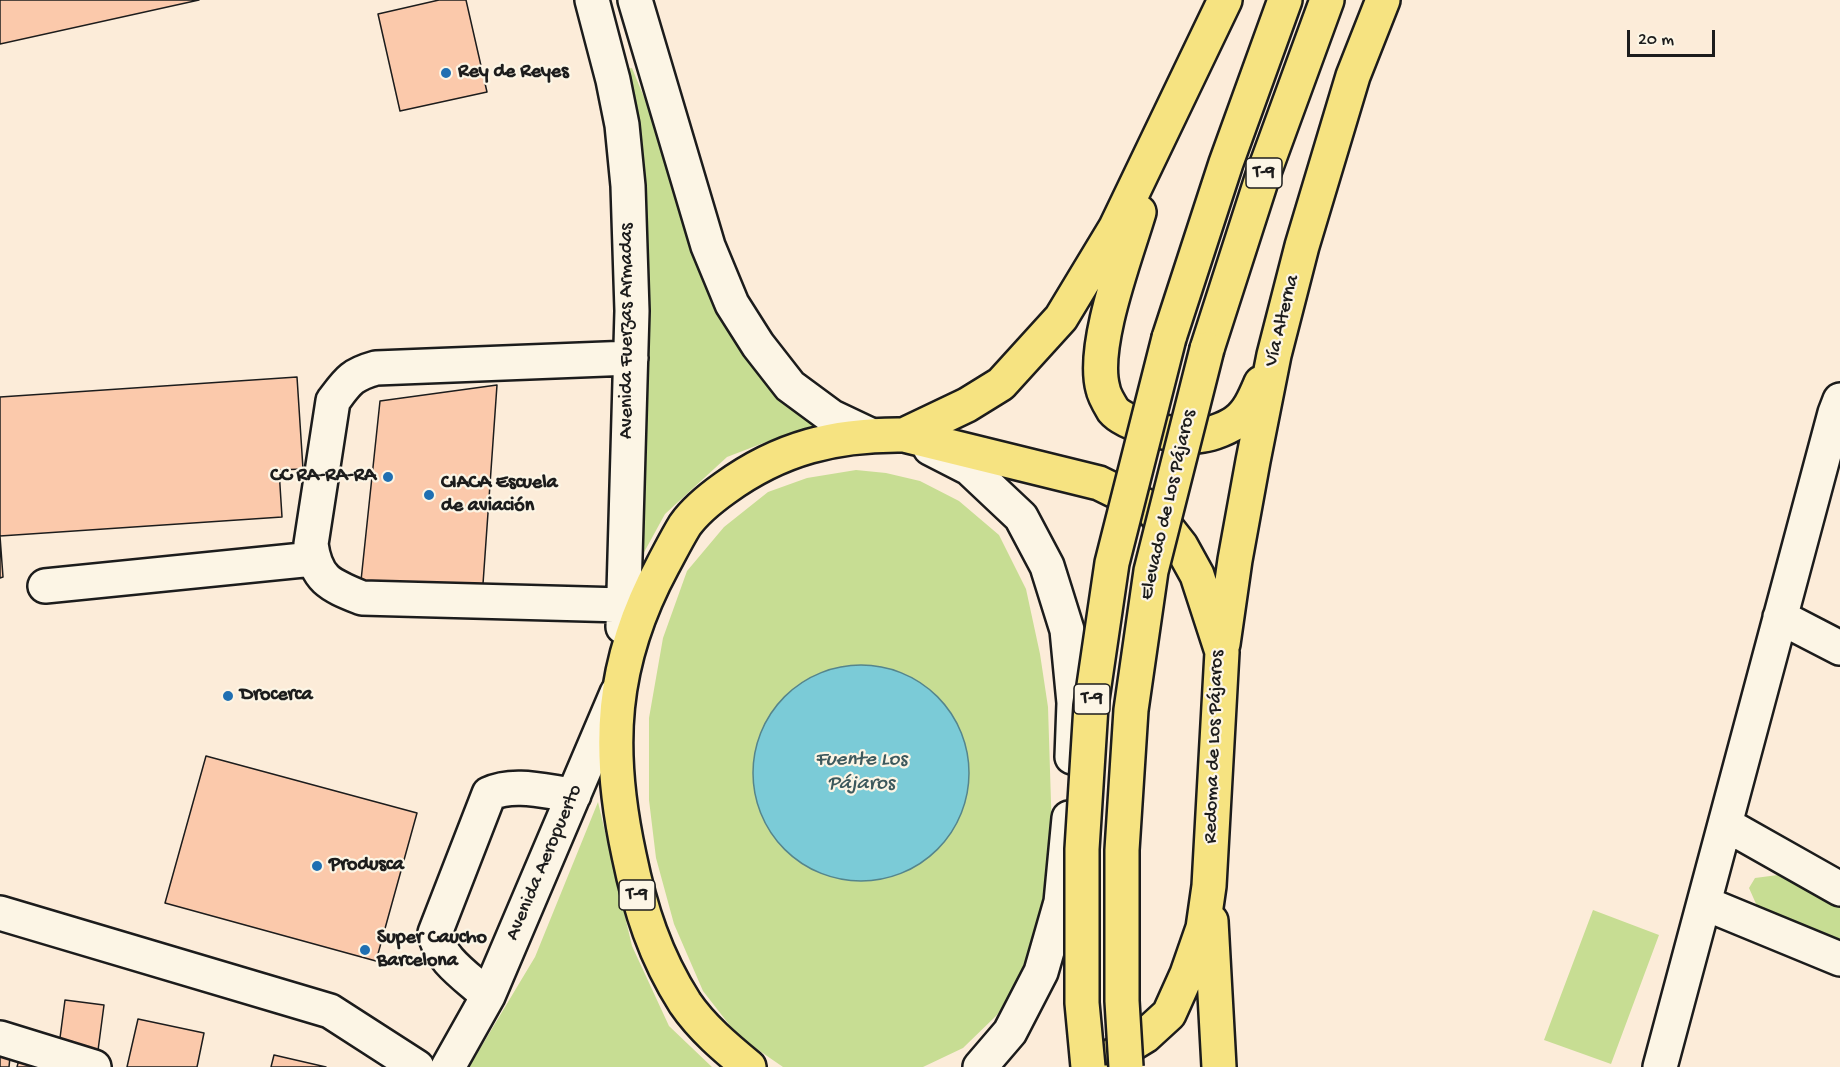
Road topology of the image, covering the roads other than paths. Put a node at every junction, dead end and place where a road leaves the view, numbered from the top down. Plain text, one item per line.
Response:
1 (592, 0) edge
2 (635, 0) edge
3 (1225, 0) edge
4 (1285, 0) edge
5 (1327, 0) edge
6 (1383, 0) edge
7 (1168, 119) junction
8 (1274, 355) junction
9 (631, 358) junction
10 (1838, 410) edge
11 (870, 435) junction
12 (904, 435) junction
13 (313, 559) junction
14 (45, 586) dead end
15 (623, 604) junction
16 (1780, 617) junction
17 (1840, 648) edge
18 (1222, 652) junction
19 (621, 677) junction
20 (573, 795) junction
21 (1725, 824) junction
22 (1209, 886) junction
23 (1840, 889) edge
24 (1704, 903) junction
25 (0, 913) edge
26 (1840, 959) edge
27 (488, 996) junction
28 (0, 1038) edge
29 (94, 1067) edge
30 (417, 1067) edge
31 (448, 1067) edge
32 (749, 1067) edge
33 (980, 1067) edge
34 (1088, 1067) edge
35 (1126, 1067) edge
36 (1220, 1067) edge
37 (1660, 1067) edge

1 - 9 street, Avenida Fuerzas Armadas / T-9
2 - 11 street, T-9
3 - 7 highway, T-9
4 - 34 highway, Elevado de Los Pájaros / T-9, bridge
5 - 35 highway, Elevado de Los Pájaros / T-9, bridge
6 - 8 highway, Vía Alterna / T-9
7 - 8 highway, T-9
7 - 12 highway, T-9
8 - 18 highway, Vía Alterna / T-9
9 - 13 street
9 - 15 street, Avenida Fuerzas Armadas / T-9
10 - 16 street
11 - 12 highway, Redoma de Los Pájaros / T-9
11 - 19 highway, Redoma de Los Pájaros / T-9
12 - 18 highway, Redoma de Los Pájaros / T-9
12 - 33 street, Redoma de Los Pájaros
13 - 14 street
13 - 15 street
15 - 19 street, Avenida Fuerzas Armadas / T-9
16 - 17 street
16 - 21 street
18 - 22 highway, Redoma de Los Pájaros / T-9
19 - 20 street, Avenida Aeropuerto
19 - 32 highway, Redoma de Los Pájaros / T-9
20 - 27 street, Avenida Aeropuerto
20 - 27 street
21 - 23 street
21 - 24 street
22 - 34 highway, Redoma de Los Pájaros / T-9
22 - 36 highway, T-9
24 - 26 street
24 - 37 street
25 - 30 street
27 - 31 street, Avenida Aeropuerto
28 - 29 street

